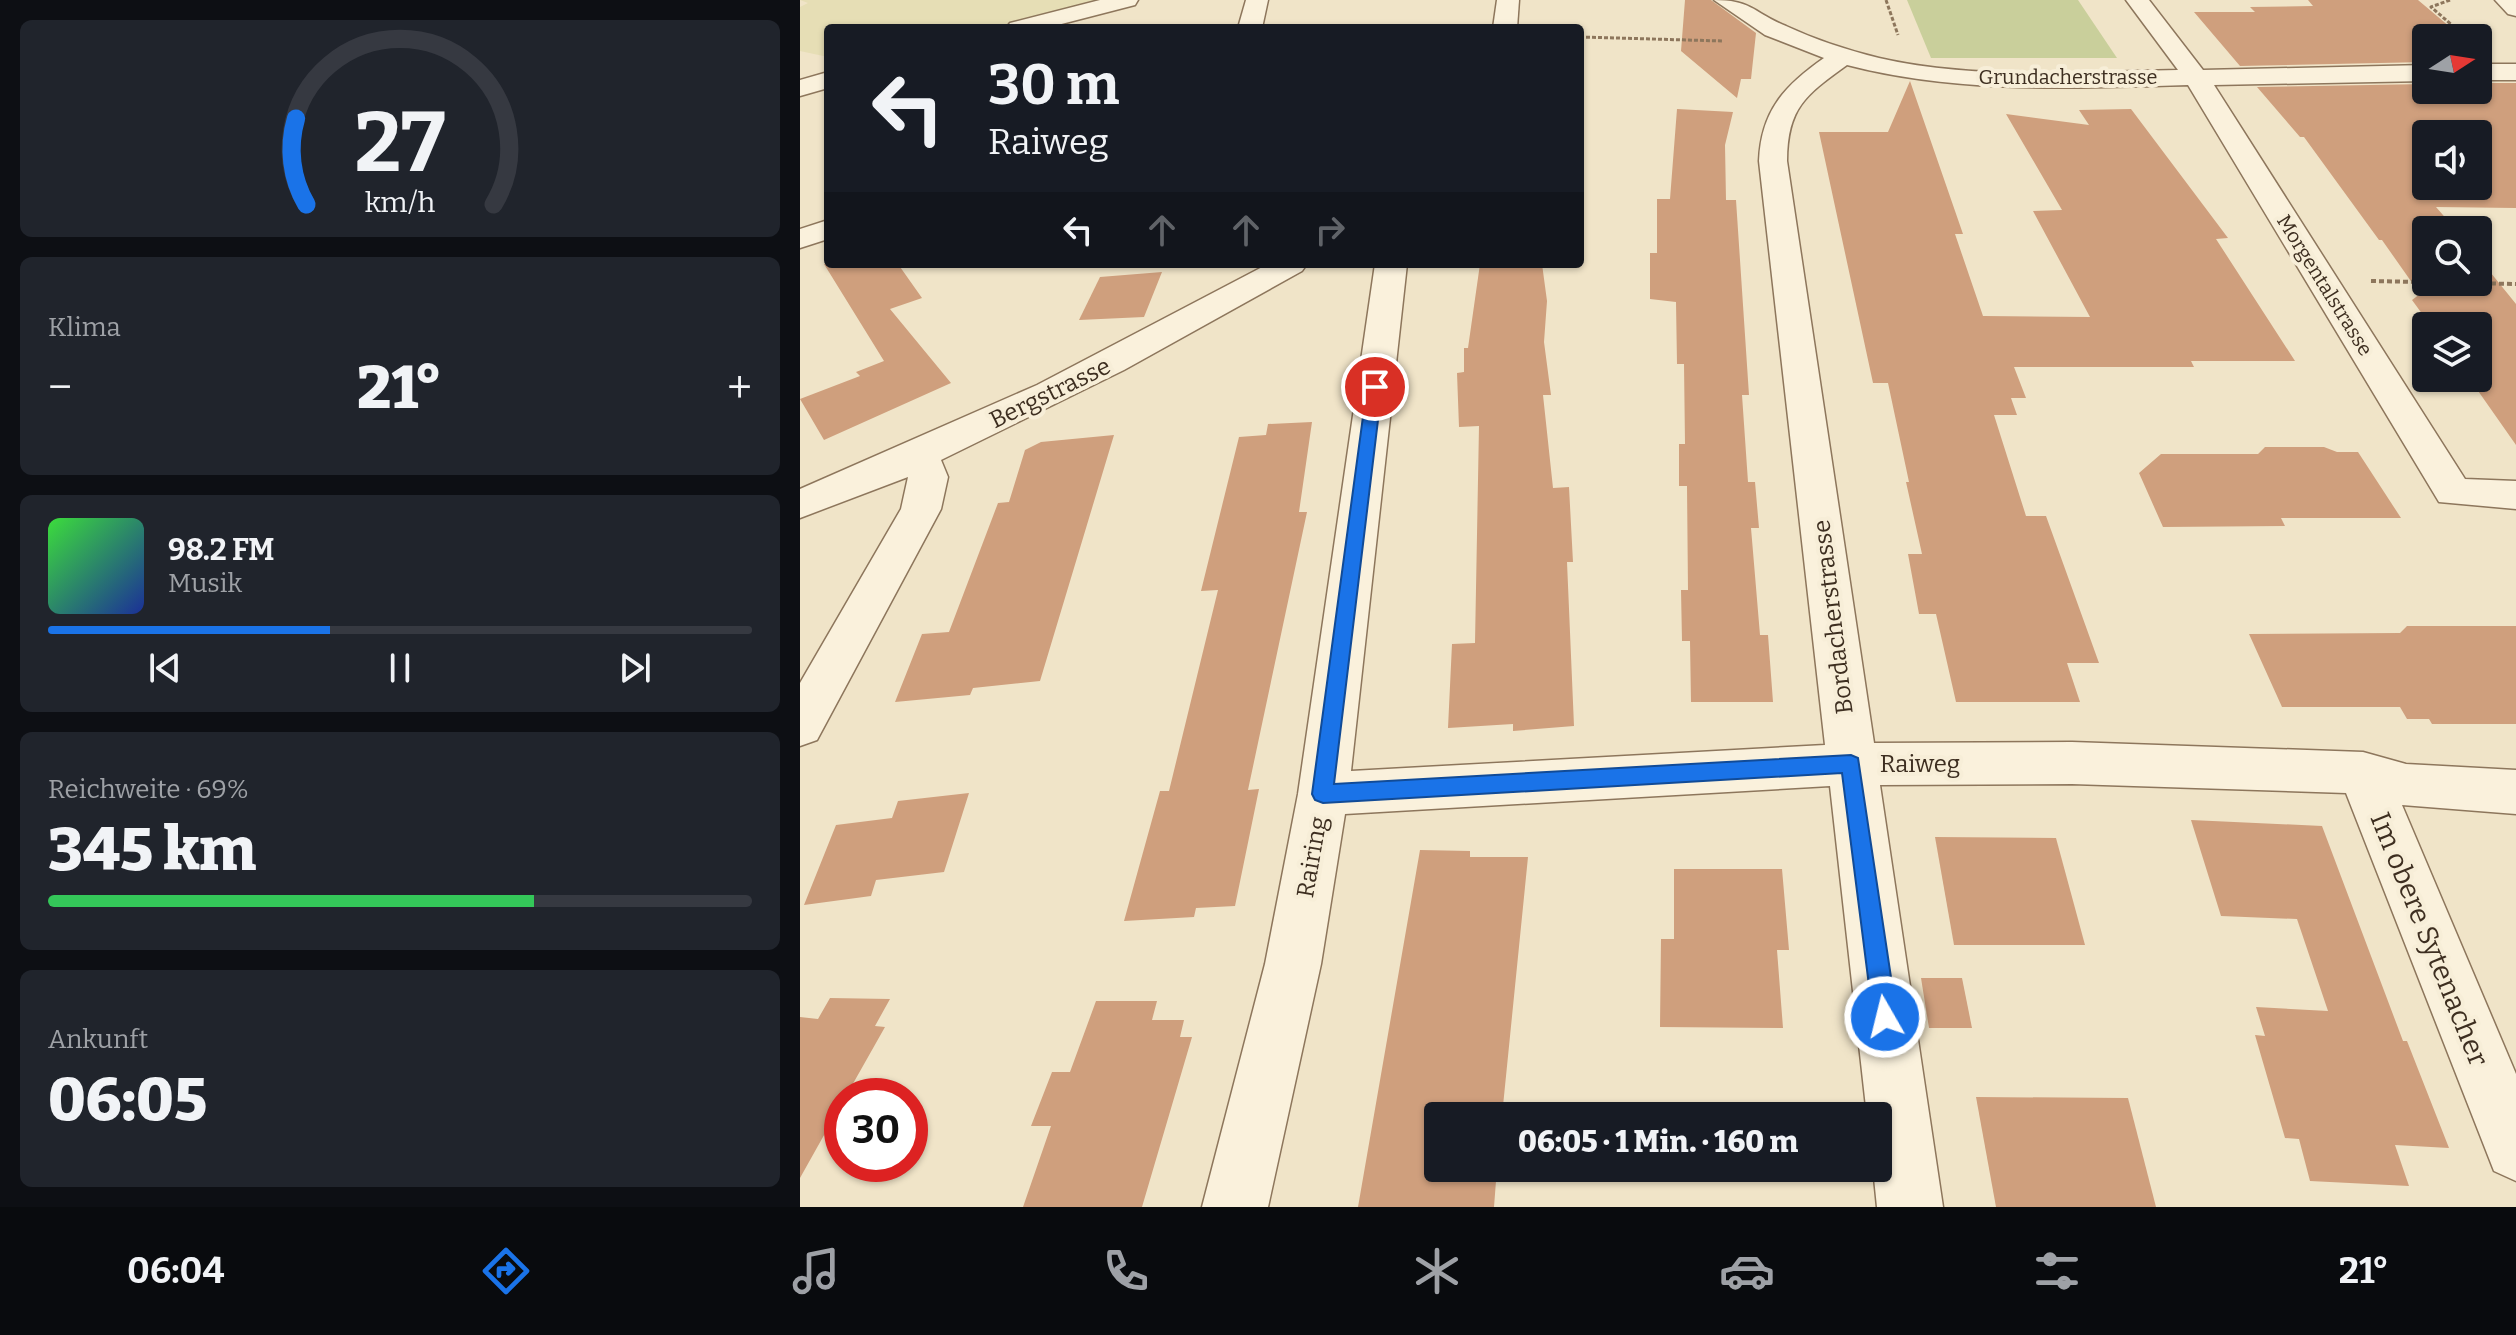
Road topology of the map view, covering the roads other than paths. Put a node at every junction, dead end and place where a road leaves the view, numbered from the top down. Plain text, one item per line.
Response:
1 (1127, 0) edge
2 (1257, 0) edge
3 (1508, 0) edge
4 (1725, 0) edge
5 (2137, 0) edge
6 (2506, 0) edge
7 (2516, 9) edge
8 (1034, 24) edge
9 (1251, 24) edge
10 (1505, 24) edge
11 (1842, 57) junction
12 (2492, 72) edge
13 (2516, 72) edge
14 (2412, 73) edge
15 (2196, 77) junction
16 (824, 81) edge
17 (800, 88) edge
18 (824, 230) edge
19 (800, 239) edge
20 (1284, 268) edge
21 (1390, 268) edge
22 (920, 457) junction
23 (2516, 495) edge
24 (800, 504) edge
25 (800, 726) edge
26 (1851, 764) junction
27 (2363, 773) junction
28 (2516, 792) edge
29 (1323, 794) junction
30 (2516, 1149) edge
31 (1235, 1207) edge
32 (1910, 1207) edge

1 - 8 street
2 - 9 street
3 - 10 street
4 - 11 street, Grundacherstrasse
5 - 15 street, Morgentalstrasse
6 - 7 street
11 - 15 street, Grundacherstrasse
11 - 26 street, Bordacherstrasse
12 - 13 street
14 - 15 street, Grundacherstrasse
15 - 23 street, Morgentalstrasse
16 - 17 street
18 - 19 street
20 - 22 street, Bergstrasse
21 - 29 street, Rairing
22 - 24 street, Bergstrasse
22 - 25 street
26 - 27 street, Raiweg
26 - 29 street, Raiweg
26 - 32 street, Bordacherstrasse
27 - 28 street, Raiweg
27 - 30 street, Im obere Sytenacher
29 - 31 street, Rairing

